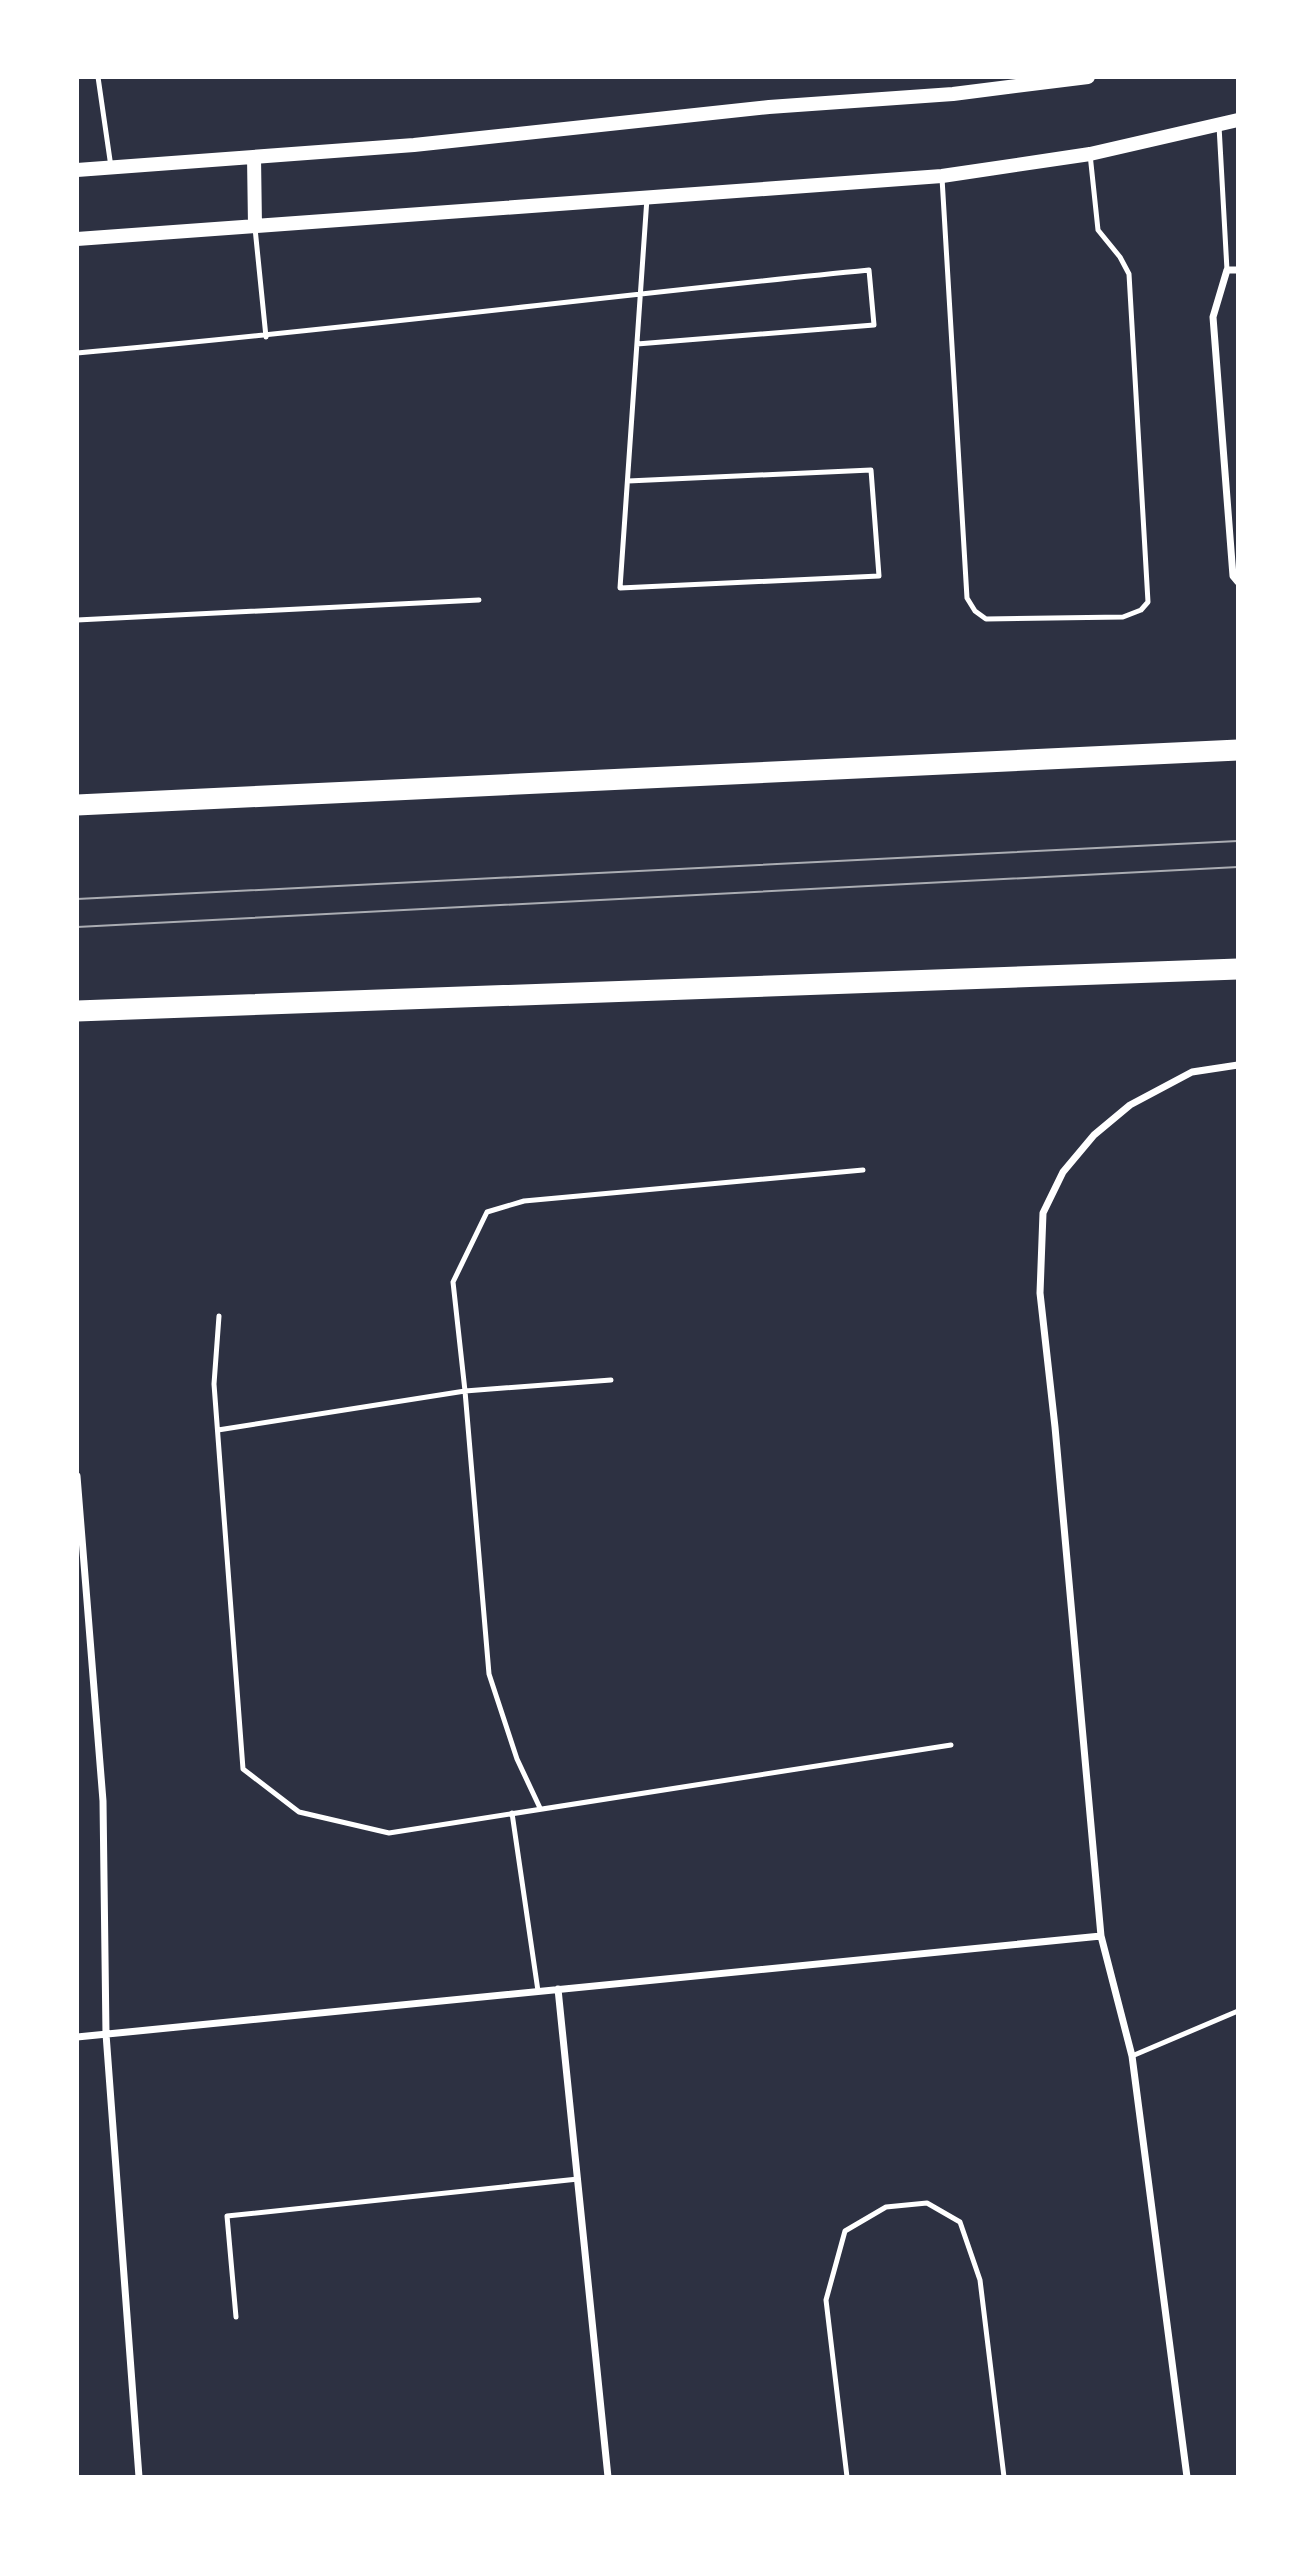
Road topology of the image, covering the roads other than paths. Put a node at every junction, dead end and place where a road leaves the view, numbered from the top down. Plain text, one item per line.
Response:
1 (98, 77) edge
2 (1088, 77) edge
3 (1238, 120) edge
4 (1219, 126) junction
5 (1090, 154) junction
6 (254, 157) junction
7 (111, 167) junction
8 (77, 170) edge
9 (942, 176) junction
10 (647, 198) junction
11 (255, 226) junction
12 (77, 239) edge
13 (1227, 270) junction
14 (1238, 270) edge
15 (640, 292) junction
16 (266, 337) junction
17 (637, 344) junction
18 (77, 353) edge
19 (628, 481) junction
20 (1238, 582) edge
21 (479, 600) dead end
22 (77, 620) edge
23 (1238, 750) edge
24 (77, 805) edge
25 (1238, 969) edge
26 (77, 1011) edge
27 (1238, 1065) edge
28 (863, 1170) dead end
29 (219, 1316) dead end
30 (611, 1380) dead end
31 (465, 1391) junction
32 (218, 1430) junction
33 (77, 1476) edge
34 (951, 1745) dead end
35 (540, 1808) junction
36 (512, 1813) junction
37 (1101, 1936) junction
38 (558, 1989) junction
39 (538, 1992) junction
40 (1238, 2011) edge
41 (106, 2034) junction
42 (77, 2037) edge
43 (1132, 2056) junction
44 (578, 2179) junction
45 (236, 2317) dead end
46 (139, 2477) edge
47 (608, 2477) edge
48 (847, 2477) edge
49 (1004, 2477) edge
50 (1187, 2477) edge

1 - 7 lane
2 - 6 main road
3 - 4 main road
4 - 5 main road
4 - 13 lane
5 - 9 main road
5 - 9 lane
6 - 7 main road
6 - 11 main road
7 - 8 main road
9 - 10 main road
10 - 11 main road
10 - 15 lane
11 - 12 main road
11 - 16 lane
13 - 14 street
13 - 20 street
15 - 16 lane
15 - 17 lane
15 - 17 lane
16 - 18 lane
17 - 19 lane
19 - 19 lane
21 - 22 lane
23 - 24 highway
25 - 26 highway
27 - 37 street
28 - 31 lane
29 - 32 lane
30 - 31 lane
31 - 32 lane
31 - 35 lane
32 - 36 lane
33 - 41 street
34 - 35 lane
35 - 36 lane
36 - 39 lane
37 - 38 street
37 - 43 street
38 - 39 street
38 - 44 street
39 - 41 street
40 - 43 lane
41 - 42 street
41 - 46 street
43 - 50 street
44 - 45 lane
44 - 47 street
48 - 49 lane

